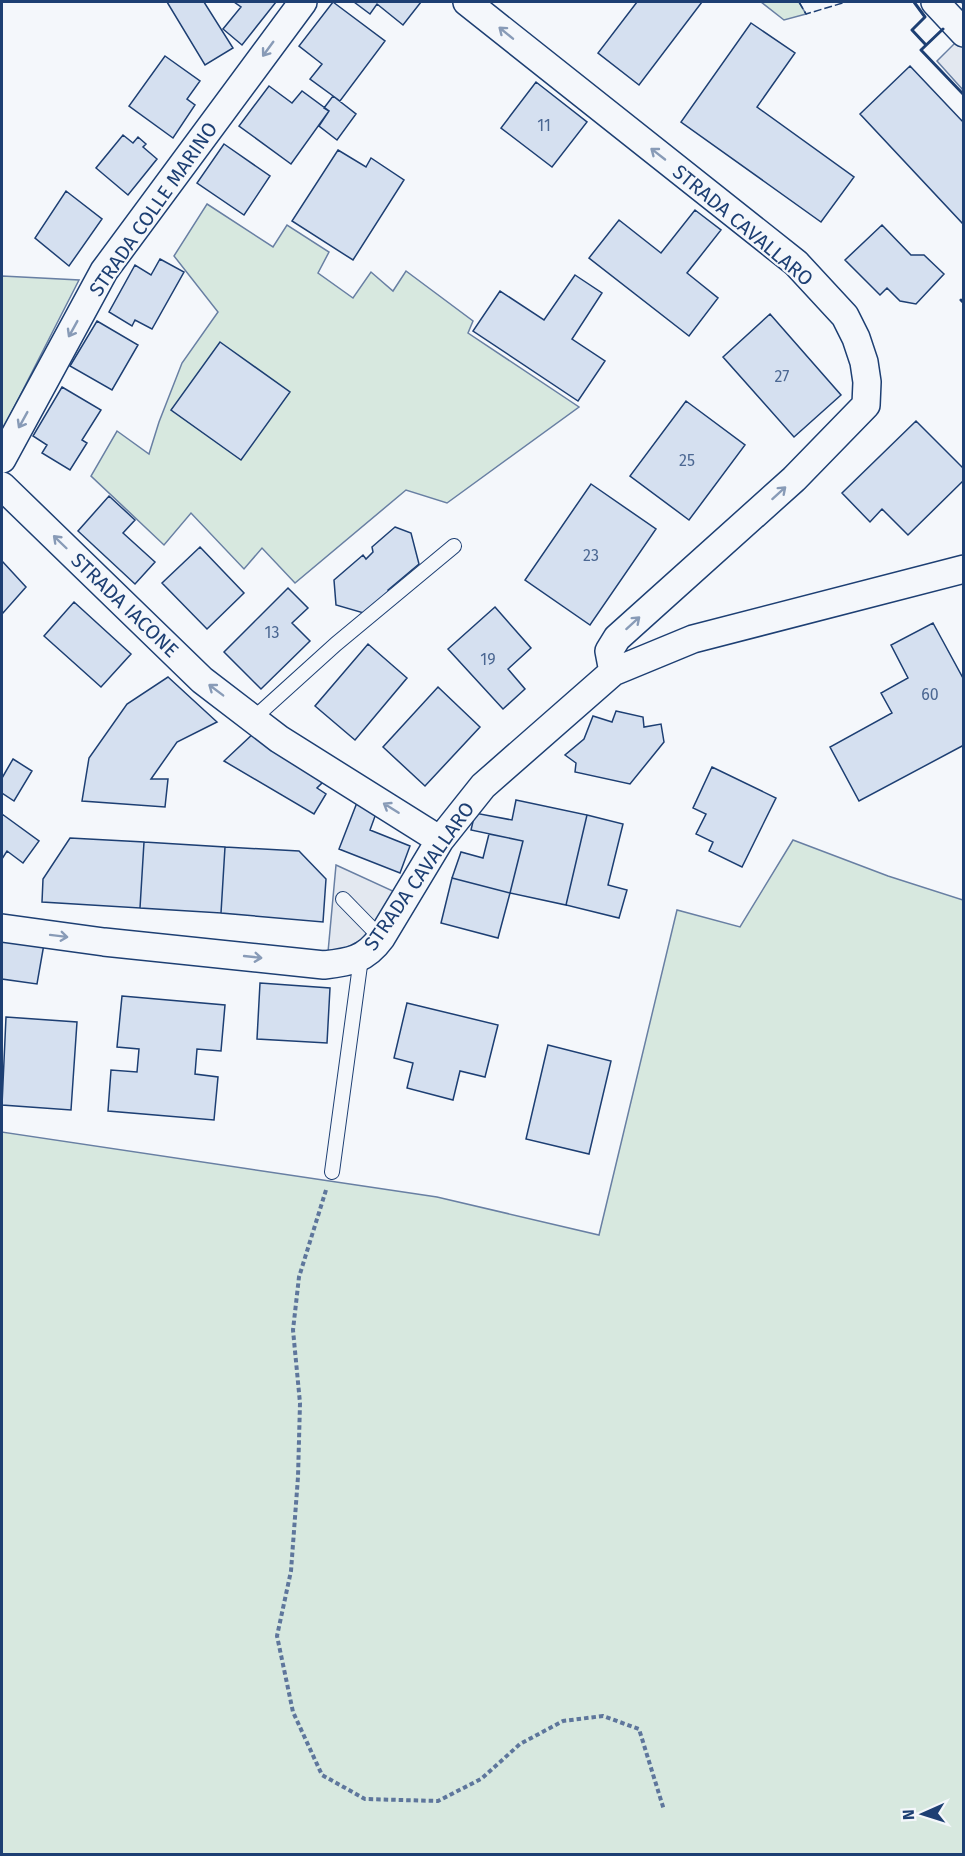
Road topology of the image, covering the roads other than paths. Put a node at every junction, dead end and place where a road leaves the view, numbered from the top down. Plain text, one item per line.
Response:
1 (303, 2) edge
2 (446, 2) edge
3 (466, 2) edge
4 (935, 2) edge
5 (963, 33) edge
6 (2, 459) edge
7 (2, 486) edge
8 (454, 546) dead end
9 (963, 569) edge
10 (613, 672) junction
11 (253, 719) junction
12 (440, 840) junction
13 (343, 899) dead end
14 (2, 928) edge
15 (381, 938) junction
16 (361, 958) junction
17 (332, 1172) road end

1 -> 6 street, STRADA COLLE MARINO
2 - 3 street
10 -> 3 street, STRADA CAVALLARO
4 - 5 street
11 -> 7 street, STRADA IACONE
8 - 11 lane
9 - 10 street, STRADA CAVALLARO
10 - 12 street, STRADA CAVALLARO
12 -> 11 street, STRADA IACONE
12 - 15 street, STRADA CAVALLARO
13 - 15 lane
14 -> 16 street, STRADA CAVALLARO
15 - 16 street, STRADA CAVALLARO
16 - 17 lane

